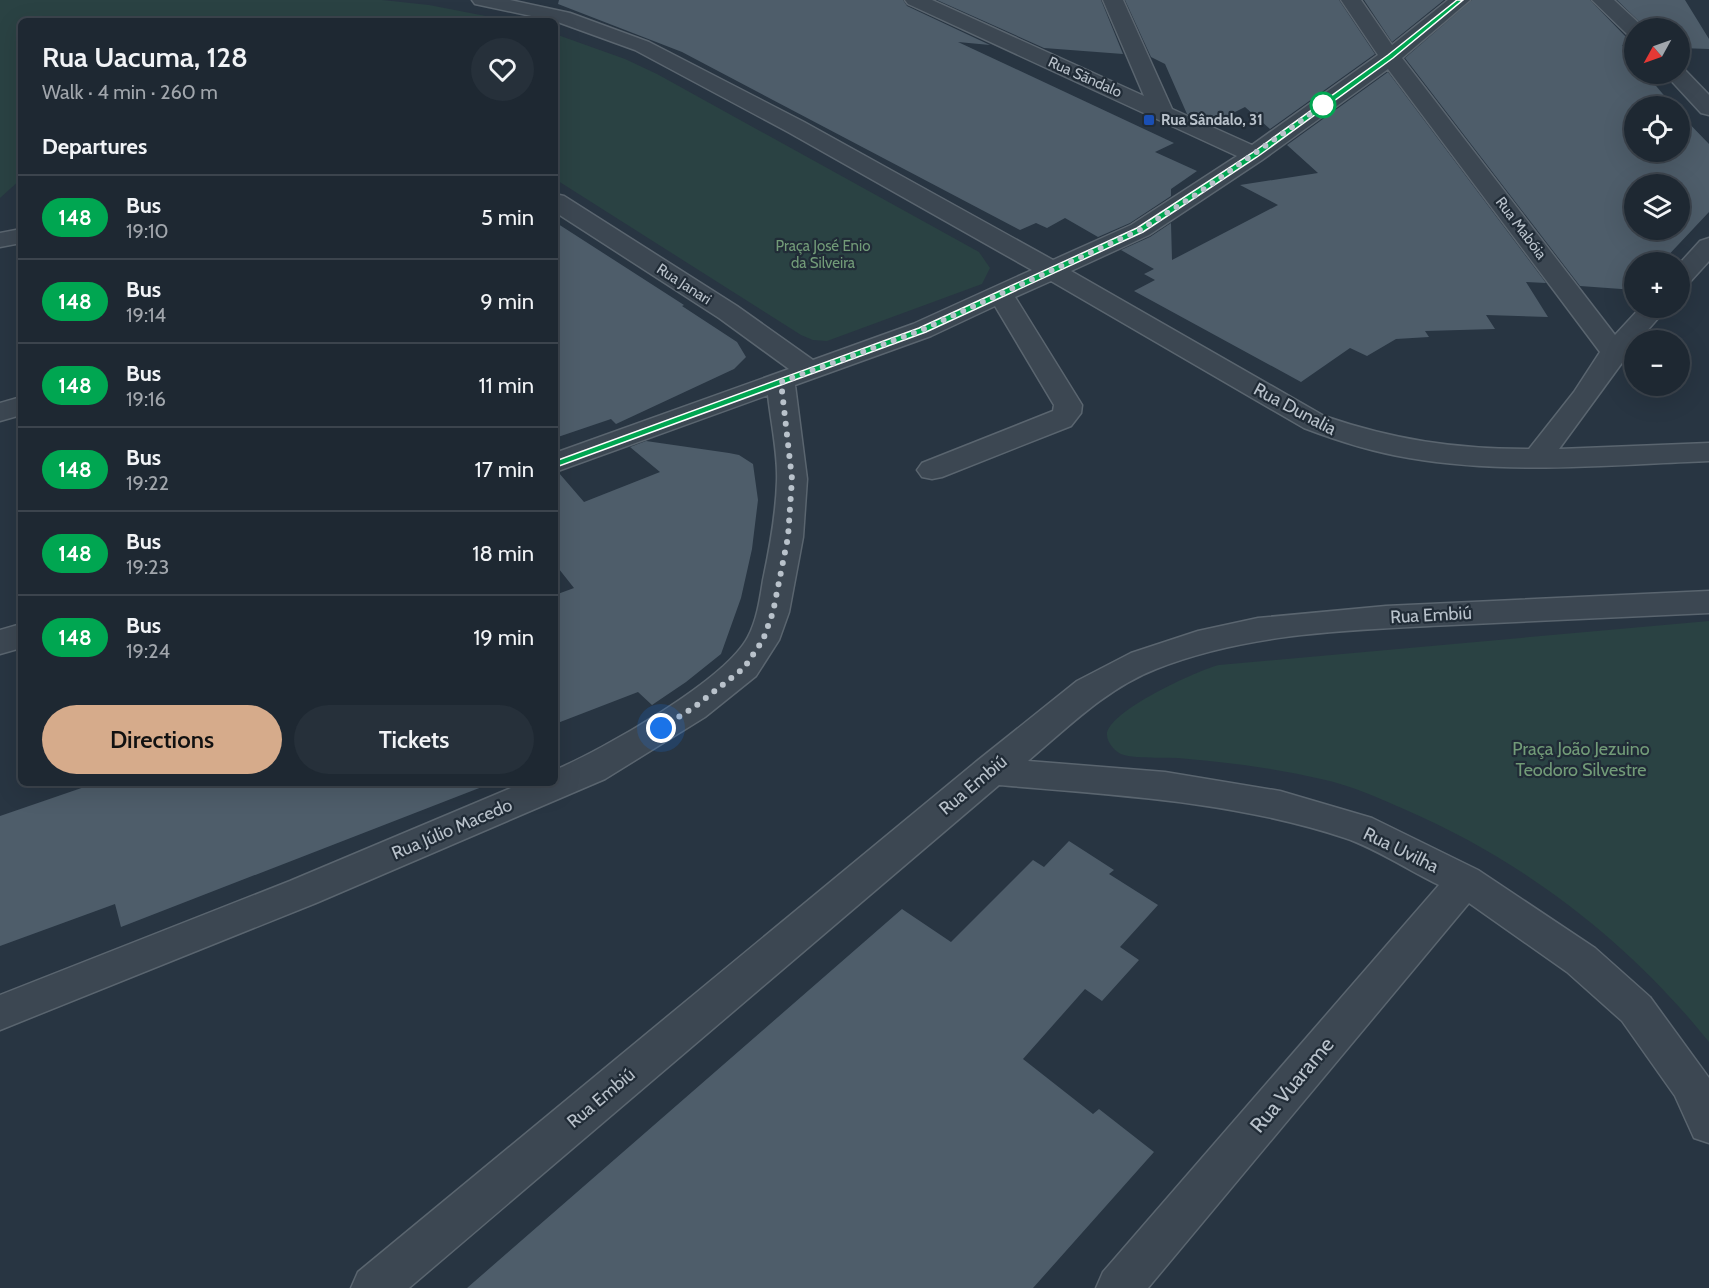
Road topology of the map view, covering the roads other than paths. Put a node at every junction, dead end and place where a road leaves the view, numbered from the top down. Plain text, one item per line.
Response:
1 (482, 0) edge
2 (915, 0) edge
3 (1113, 0) edge
4 (1351, 0) edge
5 (1460, 0) edge
6 (1602, 0) edge
7 (1624, 21) edge
8 (1390, 57) junction
9 (1686, 84) edge
10 (1709, 108) edge
11 (1161, 110) junction
12 (1254, 155) junction
13 (558, 205) edge
14 (18, 237) edge
15 (0, 240) edge
16 (1709, 246) edge
17 (1690, 267) edge
18 (1053, 271) junction
19 (1001, 295) junction
20 (1645, 318) edge
21 (1614, 352) junction
22 (796, 376) junction
23 (18, 407) edge
24 (0, 412) edge
25 (1709, 452) edge
26 (1538, 457) junction
27 (558, 462) edge
28 (932, 470) dead end
29 (1709, 602) edge
30 (18, 637) edge
31 (0, 642) edge
32 (990, 771) junction
33 (558, 783) edge
34 (552, 786) edge
35 (1465, 881) junction
36 (0, 1013) edge
37 (1709, 1124) edge
38 (374, 1288) edge
39 (1119, 1288) edge

1 - 18 street
2 - 11 street, Rua Sãndalo
3 - 11 street
4 - 8 street, Rua Mabóia
5 - 8 street
6 - 7 street
8 - 12 street
8 - 21 street, Rua Mabóia
9 - 10 street
11 - 12 street, Rua Sãndalo
12 - 18 street
13 - 22 street, Rua Janari
14 - 15 street
16 - 17 street
18 - 19 street
18 - 26 street, Rua Dunalia
19 - 22 street
19 - 28 street
20 - 21 street
21 - 26 street
22 - 27 street
22 - 33 street, Rua Júlio Macedo
23 - 24 street
25 - 26 street, Rua Dunalia
29 - 32 street, Rua Embiú
30 - 31 street
32 - 35 street, Rua Uvilha
32 - 38 street, Rua Embiú
34 - 36 street, Rua Júlio Macedo
35 - 37 street, Rua Uvilha
35 - 39 street, Rua Vuarame

